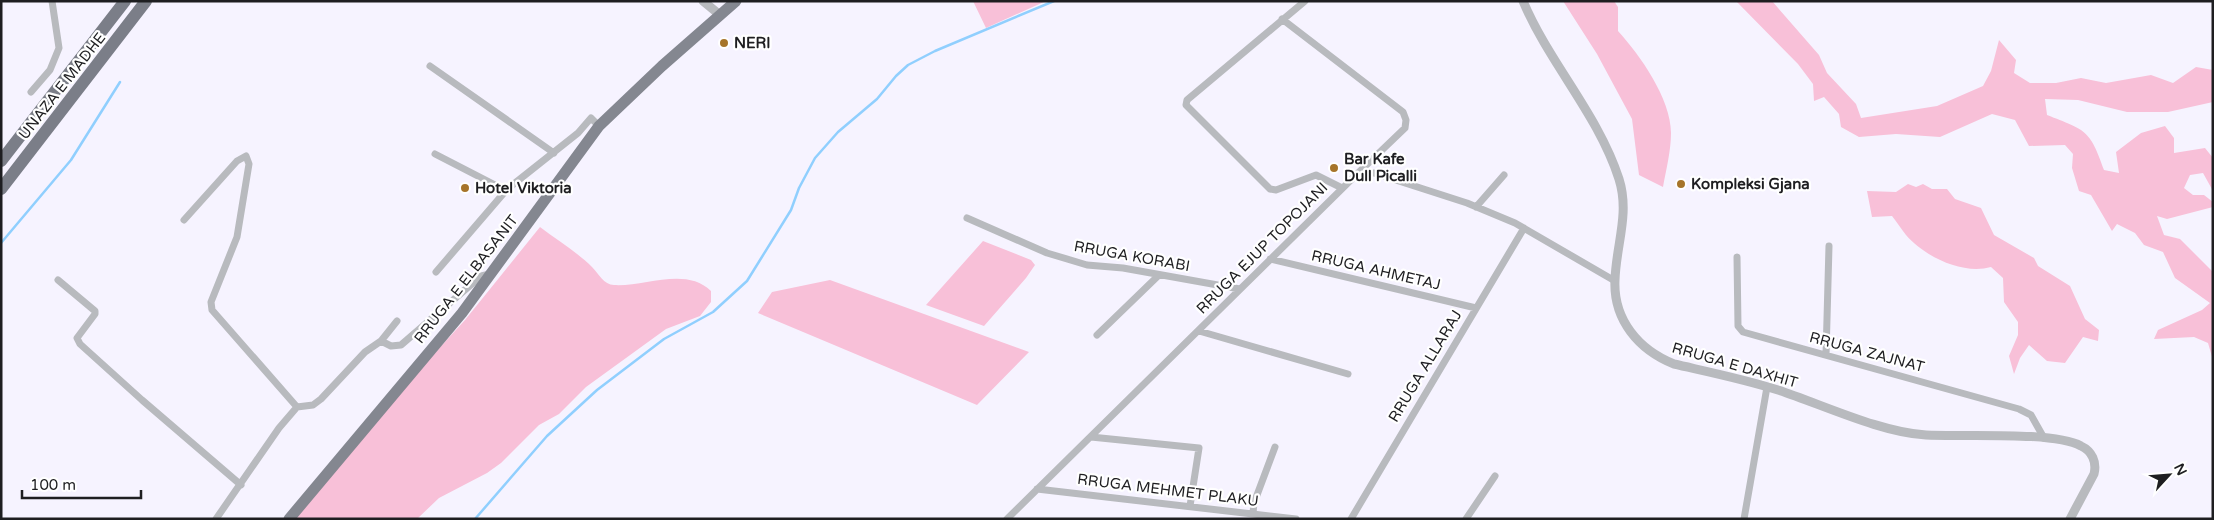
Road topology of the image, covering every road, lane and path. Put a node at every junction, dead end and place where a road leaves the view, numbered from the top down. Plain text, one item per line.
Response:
1 (52, 1) edge
2 (125, 1) edge
3 (146, 1) edge
4 (704, 1) edge
5 (736, 1) edge
6 (1305, 1) edge
7 (1523, 1) edge
8 (720, 15) junction
9 (1282, 19) junction
10 (430, 66) dead end
11 (31, 92) dead end
12 (600, 126) junction
13 (554, 153) junction
14 (435, 154) dead end
15 (1, 161) edge
16 (1358, 173) junction
17 (1504, 175) dead end
18 (510, 187) junction
19 (1342, 188) junction
20 (1, 189) edge
21 (1476, 207) junction
22 (968, 218) dead end
23 (184, 220) dead end
24 (1524, 228) junction
25 (1829, 246) dead end
26 (1737, 257) dead end
27 (1270, 259) junction
28 (436, 272) dead end
29 (492, 274) junction
30 (1159, 275) junction
31 (58, 280) dead end
32 (1615, 281) junction
33 (1240, 289) junction
34 (1476, 308) junction
35 (397, 320) dead end
36 (1199, 331) junction
37 (1097, 335) dead end
38 (381, 341) junction
39 (1826, 355) junction
40 (1348, 374) dead end
41 (1768, 387) junction
42 (296, 407) junction
43 (1091, 437) junction
44 (2044, 438) junction
45 (1275, 447) dead end
46 (1495, 476) dead end
47 (241, 485) junction
48 (1037, 489) junction
49 (1190, 506) junction
50 (1253, 513) junction
51 (216, 519) edge
52 (289, 519) edge
53 (1007, 519) edge
54 (1296, 519) edge
55 (1351, 519) edge
56 (1466, 519) edge
57 (1744, 519) edge
58 (2070, 519) edge

1 - 11 street
2 - 15 highway, UNAZA E MADHE
3 - 20 highway, UNAZA E MADHE
4 - 8 street
5 - 8 main road, RRUGA E ELBASANIT
6 - 9 street
7 - 32 street, RRUGA E DAXHIT
8 - 12 main road, RRUGA E ELBASANIT
9 - 16 street, RRUGA EJUP TOPOJANI
9 - 19 street
10 - 13 street
12 - 13 street
12 - 29 main road, RRUGA E ELBASANIT
13 - 18 street
14 - 18 street
16 - 19 street, RRUGA EJUP TOPOJANI
16 - 21 street
17 - 21 street
18 - 28 street
19 - 27 street, RRUGA EJUP TOPOJANI
21 - 24 street
22 - 30 street, RRUGA KORABI
23 - 42 street
24 - 32 street
24 - 34 street, RRUGA ALLARAJ
25 - 39 street
26 - 39 street, RRUGA ZAJNAT
27 - 33 street, RRUGA EJUP TOPOJANI
27 - 34 street, RRUGA AHMETAJ
29 - 38 street
29 - 52 main road, RRUGA E ELBASANIT
30 - 33 street, RRUGA KORABI
30 - 37 street
31 - 47 street
32 - 41 street, RRUGA E DAXHIT
33 - 36 street, RRUGA EJUP TOPOJANI
34 - 55 street, RRUGA ALLARAJ
35 - 38 street
36 - 40 street
36 - 43 street, RRUGA EJUP TOPOJANI
38 - 42 street
39 - 44 street, RRUGA ZAJNAT
41 - 44 street, RRUGA E DAXHIT
41 - 57 street
42 - 47 street
43 - 48 street, RRUGA EJUP TOPOJANI
43 - 49 street
44 - 58 street, RRUGA E DAXHIT
45 - 50 street
46 - 56 street
47 - 51 street
48 - 49 street, RRUGA MEHMET PLAKU
48 - 53 street, RRUGA EJUP TOPOJANI
49 - 50 street, RRUGA MEHMET PLAKU
50 - 54 street, RRUGA MEHMET PLAKU

